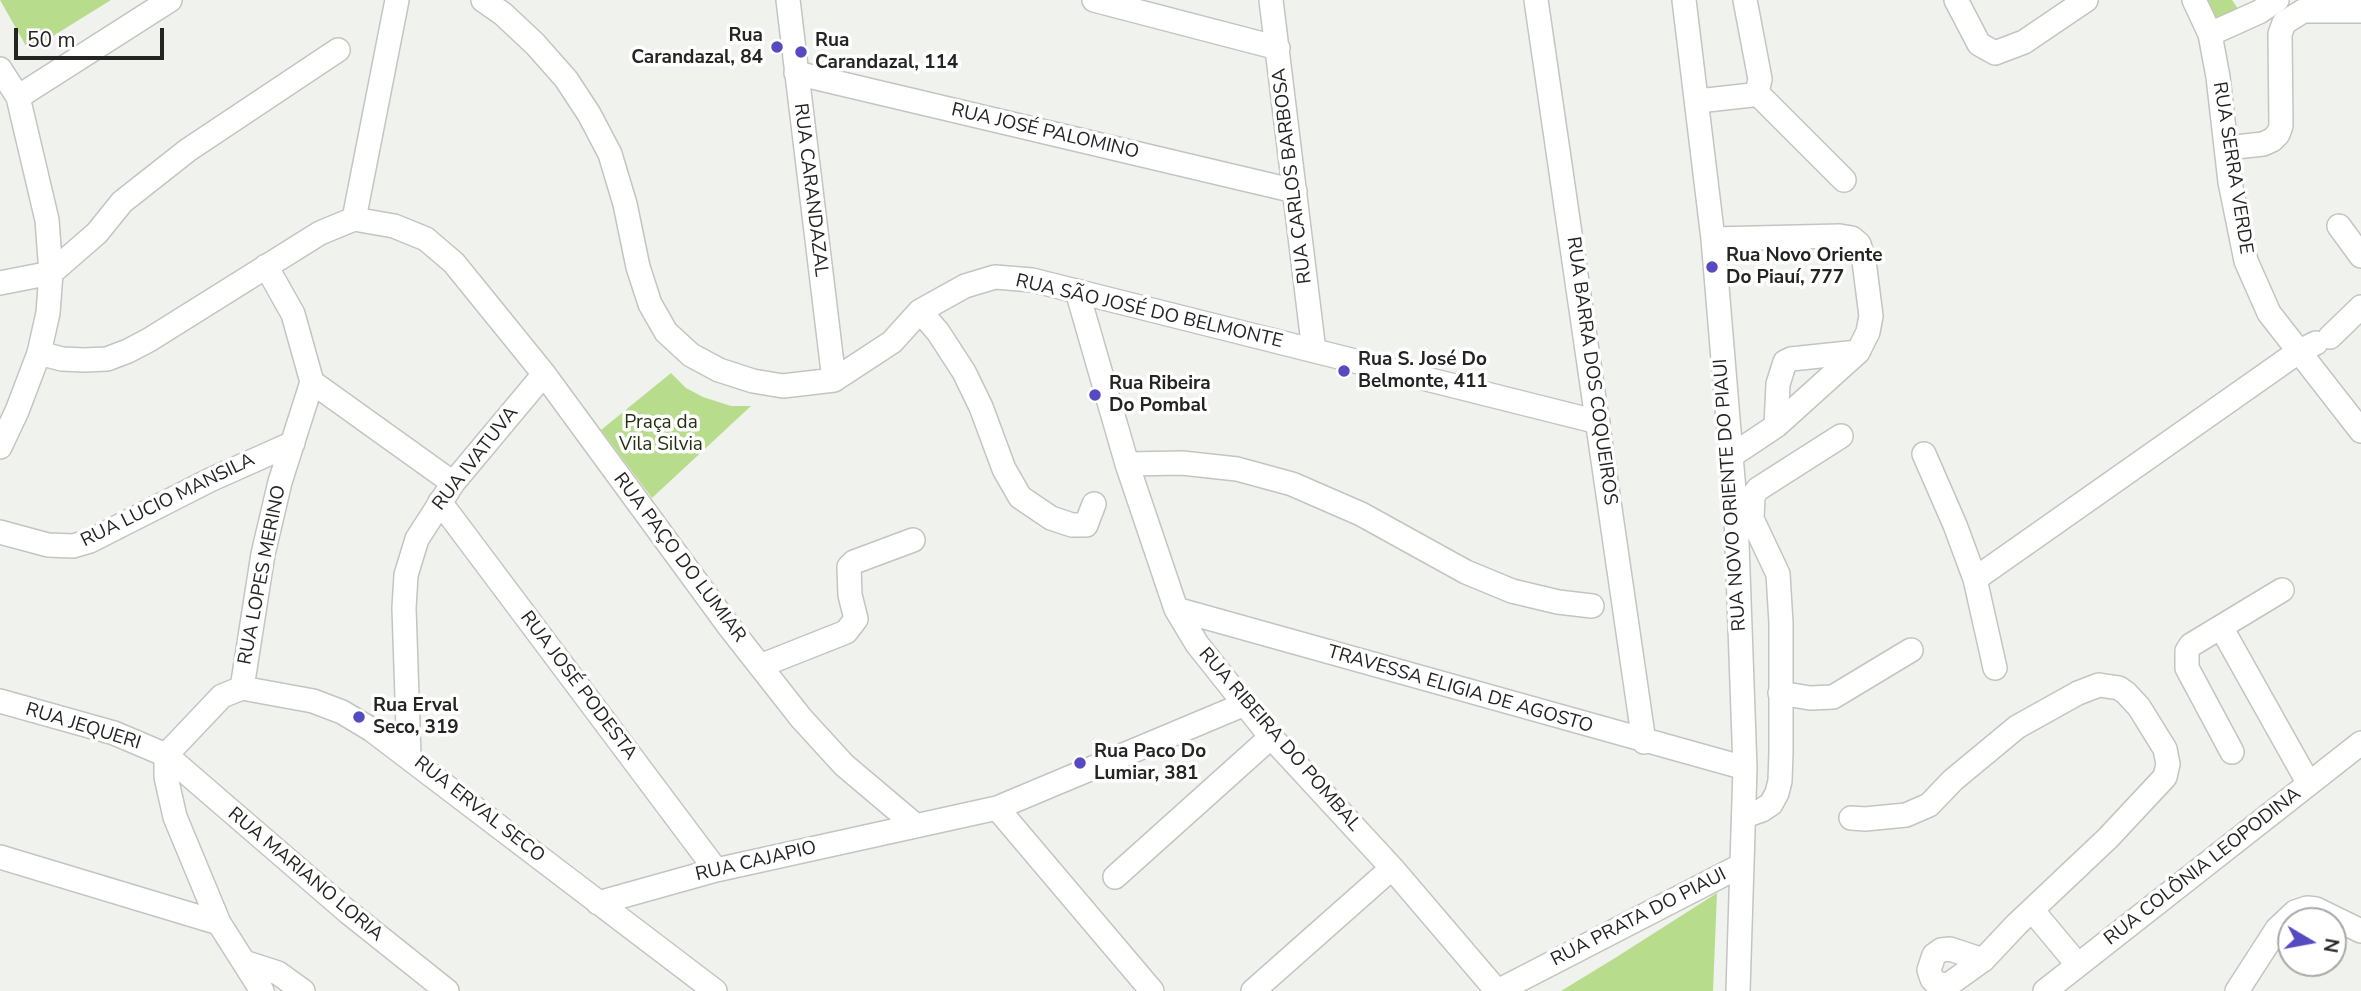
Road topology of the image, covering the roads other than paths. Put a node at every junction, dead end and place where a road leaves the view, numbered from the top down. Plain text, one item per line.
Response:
1 (170, 0) edge
2 (397, 0) edge
3 (483, 0) edge
4 (788, 0) edge
5 (1094, 0) edge
6 (1271, 0) edge
7 (1536, 0) edge
8 (1684, 0) edge
9 (1745, 0) edge
10 (1956, 0) edge
11 (2086, 0) edge
12 (2194, 0) edge
13 (2273, 2) edge
14 (2361, 11) edge
15 (2210, 34) junction
16 (1278, 48) junction
17 (338, 50) dead end
18 (0, 69) edge
19 (796, 73) junction
20 (1757, 93) junction
21 (18, 97) junction
22 (1698, 100) junction
23 (2227, 148) junction
24 (1844, 180) dead end
25 (1295, 191) junction
26 (354, 219) junction
27 (2339, 226) dead end
28 (1713, 239) junction
29 (2361, 256) edge
30 (266, 266) junction
31 (51, 272) junction
32 (0, 283) edge
33 (1077, 291) junction
34 (2361, 307) edge
35 (920, 311) junction
36 (2315, 344) junction
37 (1314, 351) junction
38 (1858, 352) junction
39 (39, 353) junction
40 (544, 374) junction
41 (834, 380) junction
42 (312, 382) junction
43 (1598, 422) junction
44 (1776, 426) junction
45 (2361, 431) edge
46 (1841, 436) dead end
47 (293, 443) junction
48 (0, 447) edge
49 (1924, 454) dead end
50 (1731, 456) junction
51 (1127, 464) junction
52 (446, 492) junction
53 (1094, 504) dead end
54 (0, 533) edge
55 (913, 540) dead end
56 (1975, 579) junction
57 (2282, 590) dead end
58 (1592, 606) dead end
59 (1176, 609) junction
60 (2221, 627) junction
61 (1911, 650) dead end
62 (760, 666) junction
63 (1995, 668) dead end
64 (242, 688) junction
65 (1780, 693) junction
66 (0, 701) edge
67 (1245, 704) junction
68 (1271, 737) junction
69 (1644, 741) junction
70 (2361, 743) edge
71 (2232, 752) dead end
72 (166, 755) junction
73 (409, 756) junction
74 (1745, 768) junction
75 (2309, 784) junction
76 (997, 808) junction
77 (1745, 816) junction
78 (1851, 818) dead end
79 (915, 825) junction
80 (0, 857) edge
81 (1742, 865) junction
82 (1392, 868) junction
83 (716, 870) junction
84 (1115, 877) dead end
85 (598, 903) junction
86 (2032, 910) junction
87 (219, 923) junction
88 (2361, 931) edge
89 (1983, 960) dead end
90 (244, 962) junction
91 (2078, 965) junction
92 (262, 991) edge
93 (303, 991) edge
94 (447, 991) edge
95 (715, 991) edge
96 (1152, 991) edge
97 (1253, 991) edge
98 (1498, 991) edge
99 (1738, 991) edge
100 (2045, 991) edge
101 (2237, 991) edge

1 - 21 street
2 - 26 street
3 - 41 street, RUA SÃO JOSÉ DO BELMONTE
4 - 19 street, RUA CARANDAZAL
5 - 16 street
6 - 16 street, RUA CARLOS BARBOSA
7 - 43 street, RUA BARRA DOS COQUEIROS
8 - 22 street, RUA NOVO ORIENTE DO PIAUI
9 - 20 street
10 - 11 street
12 - 15 street, RUA SERRA VERDE
13 - 15 street
14 - 23 street
15 - 23 street, RUA SERRA VERDE
16 - 25 street, RUA CARLOS BARBOSA
17 - 31 street
18 - 21 street
19 - 25 street, RUA JOSÉ PALOMINO
19 - 41 street, RUA CARANDAZAL
20 - 22 street
20 - 24 street
21 - 31 street
22 - 28 street, RUA NOVO ORIENTE DO PIAUI
23 - 36 street, RUA SERRA VERDE
25 - 37 street, RUA CARLOS BARBOSA
26 - 30 street
26 - 40 street, RUA PAÇO DO LUMIAR
27 - 29 street
28 - 38 street
28 - 50 street, RUA NOVO ORIENTE DO PIAUI
30 - 39 street
30 - 42 street
31 - 32 street
31 - 39 street
33 - 35 street, RUA SÃO JOSÉ DO BELMONTE
33 - 37 street, RUA SÃO JOSÉ DO BELMONTE
33 - 51 street, RUA RIBEIRA DO POMBAL
34 - 36 street
35 - 41 street, RUA SÃO JOSÉ DO BELMONTE
35 - 53 street
36 - 45 street, RUA SERRA VERDE
36 - 56 street
37 - 43 street, RUA SÃO JOSÉ DO BELMONTE
38 - 44 street
38 - 44 street
39 - 48 street
40 - 52 street, RUA IVATUVA
40 - 62 street, RUA PAÇO DO LUMIAR
42 - 47 street, RUA LOPES MERINO
42 - 52 street, RUA JOSÉ PODESTA
43 - 69 street, RUA BARRA DOS COQUEIROS
44 - 50 street
46 - 65 street
47 - 54 street, RUA LUCIO MANSILA
47 - 64 street, RUA LOPES MERINO
49 - 56 street
50 - 74 street, RUA NOVO ORIENTE DO PIAUI
51 - 58 street
51 - 59 street, RUA RIBEIRA DO POMBAL
52 - 73 street, RUA IVATUVA
52 - 83 street, RUA JOSÉ PODESTA
55 - 62 street
56 - 63 street
57 - 60 street
59 - 67 street, RUA RIBEIRA DO POMBAL
59 - 69 street, TRAVESSA ELIGIA DE AGOSTO
60 - 71 street
60 - 75 street
61 - 65 street
62 - 79 street, RUA PAÇO DO LUMIAR
64 - 72 street
64 - 73 street, RUA ERVAL SECO
65 - 77 street
66 - 72 street, RUA JEQUERI
67 - 68 street, RUA RIBEIRA DO POMBAL
67 - 76 street
68 - 82 street, RUA RIBEIRA DO POMBAL
68 - 84 street
69 - 74 street, TRAVESSA ELIGIA DE AGOSTO
70 - 75 street, RUA COLÔNIA LEOPODINA
72 - 87 street
72 - 94 street, RUA MARIANO LORIA
73 - 85 street, RUA ERVAL SECO
74 - 77 street, RUA NOVO ORIENTE DO PIAUI
75 - 91 street, RUA COLÔNIA LEOPODINA
76 - 79 street
76 - 96 street
77 - 81 street, RUA NOVO ORIENTE DO PIAUI
78 - 86 street
79 - 83 street, RUA CAJAPIO
80 - 87 street
81 - 98 street, RUA PRATA DO PIAUI
81 - 99 street, RUA NOVO ORIENTE DO PIAUI
82 - 97 street
82 - 98 street, RUA RIBEIRA DO POMBAL
83 - 85 street, RUA CAJAPIO
85 - 95 street, RUA ERVAL SECO
86 - 89 street
86 - 91 street
87 - 90 street
88 - 101 street
90 - 92 street
90 - 93 street
91 - 100 street, RUA COLÔNIA LEOPODINA

